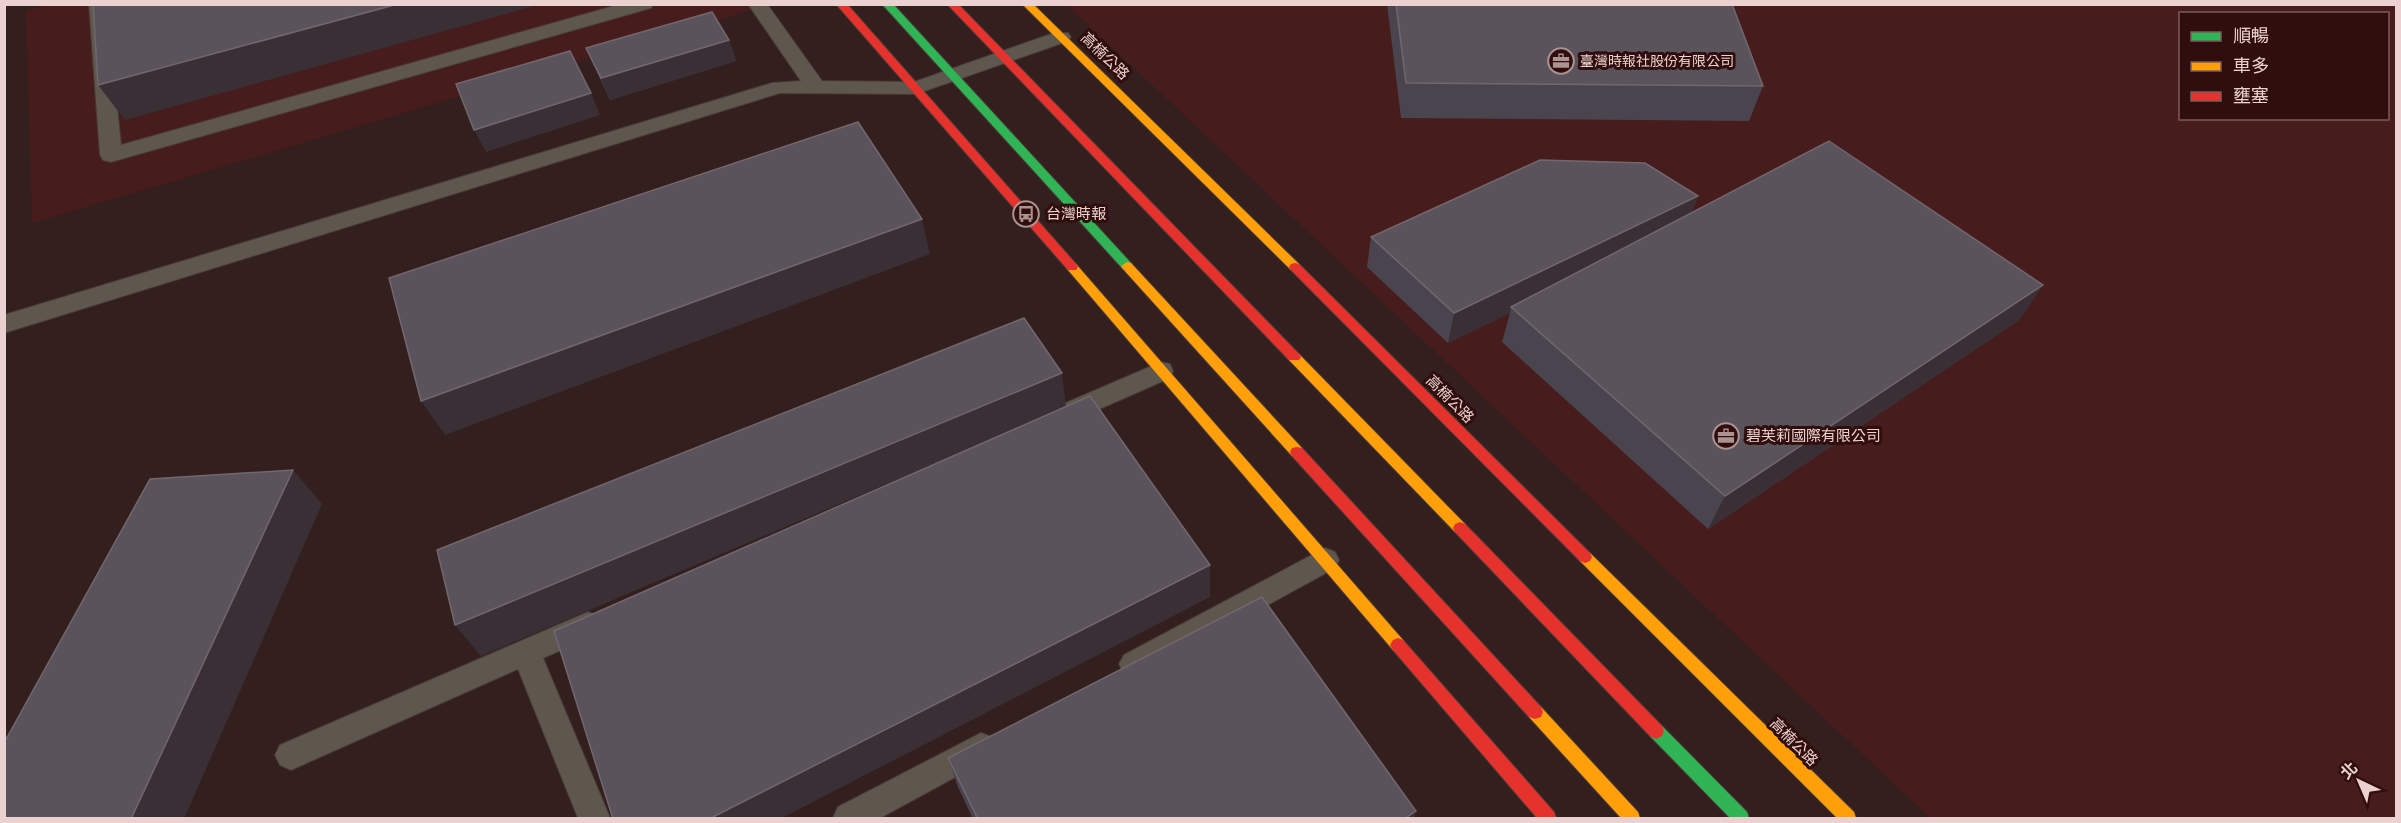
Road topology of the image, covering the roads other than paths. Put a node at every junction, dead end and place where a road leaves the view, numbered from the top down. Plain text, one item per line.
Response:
1 (104, 4) edge
2 (644, 4) edge
3 (757, 4) edge
4 (841, 4) edge
5 (887, 4) edge
6 (952, 4) edge
7 (1027, 4) edge
8 (1061, 37) junction
9 (1003, 57) junction
10 (953, 75) junction
11 (815, 86) junction
12 (916, 88) junction
13 (4, 324) edge
14 (1161, 371) junction
15 (1041, 424) edge
16 (1325, 560) junction
17 (614, 613) edge
18 (526, 652) junction
19 (1108, 678) edge
20 (1005, 734) edge
21 (291, 755) dead end
22 (594, 819) edge
23 (849, 819) edge
24 (1548, 819) edge
25 (1632, 819) edge
26 (1741, 819) edge
27 (1848, 819) edge

1 - 2 lane
3 - 11 lane
4 - 12 main road
5 - 10 main road
6 - 9 main road
7 - 8 main road, 高楠公路
8 - 9 lane
8 - 27 main road, 高楠公路
9 - 10 lane
9 - 26 main road
10 - 12 lane
10 - 25 main road
11 - 12 lane
11 - 13 lane
12 - 14 main road
14 - 15 lane
14 - 16 main road
16 - 19 lane
16 - 24 main road
17 - 18 lane
18 - 21 lane
18 - 22 lane
20 - 23 lane

